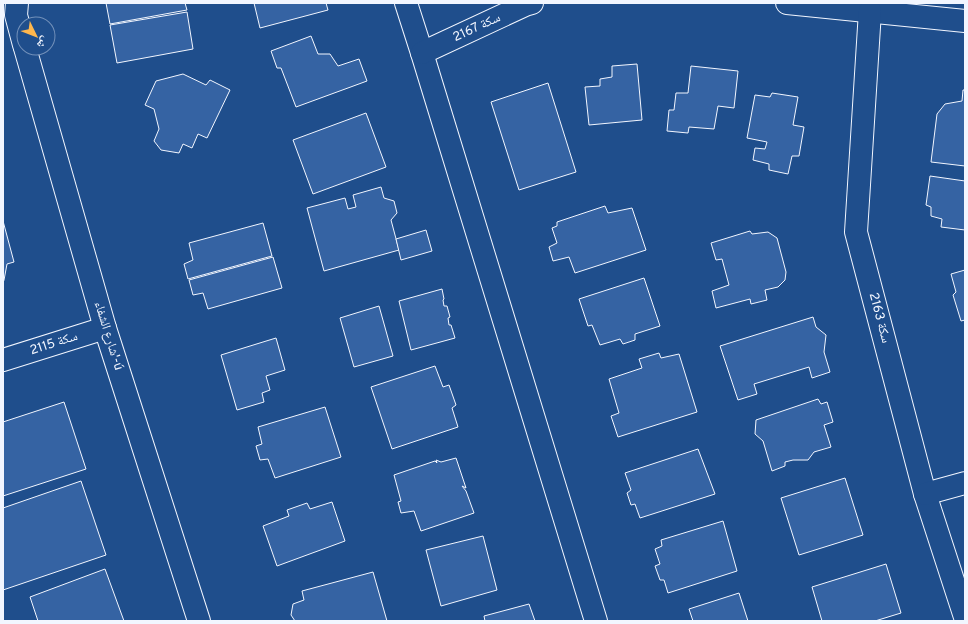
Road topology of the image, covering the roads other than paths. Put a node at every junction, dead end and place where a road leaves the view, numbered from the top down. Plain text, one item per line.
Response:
1 (17, 3) edge
2 (406, 3) edge
3 (532, 3) edge
4 (787, 3) edge
5 (870, 11) junction
6 (16, 16) edge
7 (965, 21) edge
8 (422, 53) junction
9 (27, 56) edge
10 (105, 328) junction
11 (3, 360) edge
12 (965, 483) edge
13 (925, 494) junction
14 (965, 617) edge
15 (199, 621) edge
16 (596, 621) edge

1 - 6 street
2 - 8 street
3 - 8 street, سكة 2167
4 - 5 street
5 - 7 street
5 - 13 street, سكة 2163
8 - 16 street
9 - 10 street, شارع الشفاء'-ú
10 - 11 street, سكة 2115
10 - 15 street, شارع الشفاء'-ú
12 - 13 street
13 - 14 street, سكة 2163

